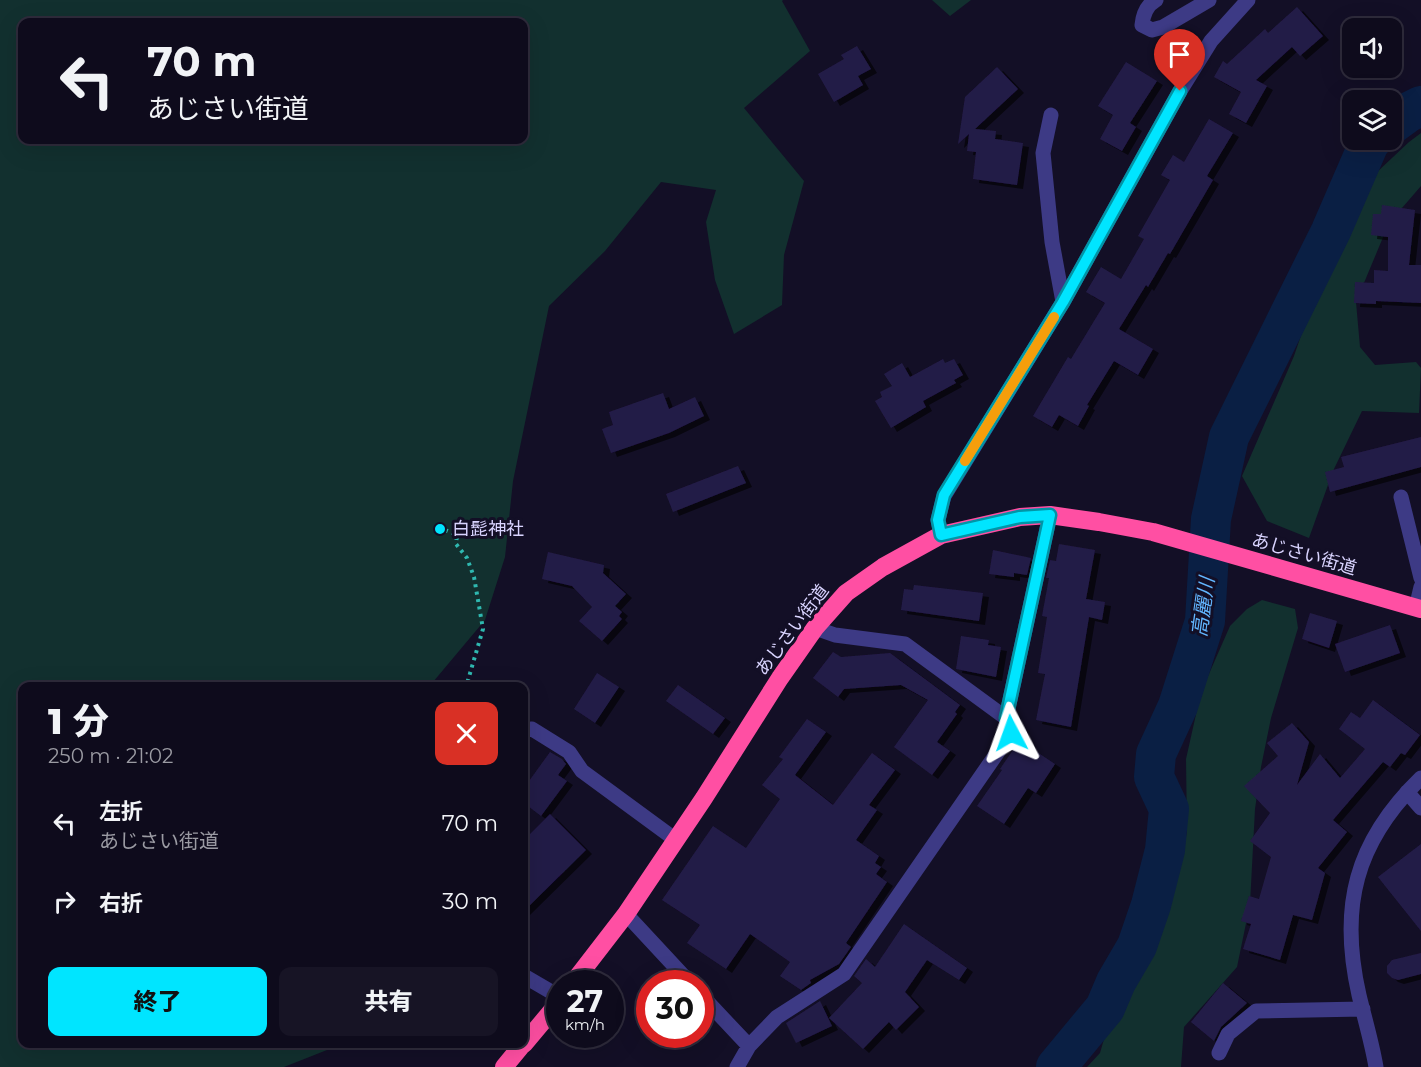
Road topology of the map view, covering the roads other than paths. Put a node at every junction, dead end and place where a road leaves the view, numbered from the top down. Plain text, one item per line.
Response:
1 (1156, 0) edge
2 (1209, 0) edge
3 (1248, 0) edge
4 (1051, 115) dead end
5 (1063, 302) junction
6 (1401, 496) dead end
7 (1050, 515) junction
8 (941, 535) junction
9 (1421, 578) edge
10 (1421, 587) edge
11 (1418, 609) edge
12 (815, 628) junction
13 (1006, 718) junction
14 (528, 730) edge
15 (1421, 778) edge
16 (1407, 792) junction
17 (1421, 808) edge
18 (675, 840) junction
19 (626, 914) junction
20 (583, 970) edge
21 (678, 970) edge
22 (528, 979) edge
23 (546, 990) edge
24 (714, 1009) edge
25 (1363, 1009) junction
26 (546, 1016) edge
27 (528, 1038) edge
28 (749, 1046) junction
29 (520, 1048) edge
30 (1219, 1053) dead end
31 (504, 1067) edge
32 (737, 1067) edge
33 (1376, 1067) edge

1 - 2 street
3 - 5 street
4 - 5 street
5 - 8 street
6 - 9 street
7 - 8 highway, あじさい街道
7 - 11 highway, あじさい街道
7 - 13 street
8 - 12 highway, あじさい街道
10 - 11 street
12 - 13 street
12 - 18 highway, あじさい街道
13 - 28 street
14 - 18 street
15 - 16 street
16 - 17 street
16 - 25 street
18 - 19 highway, あじさい街道
19 - 20 highway, あじさい街道
19 - 21 street
22 - 23 street
24 - 28 street
25 - 30 street
25 - 33 street
26 - 27 highway
28 - 32 street
29 - 31 highway

